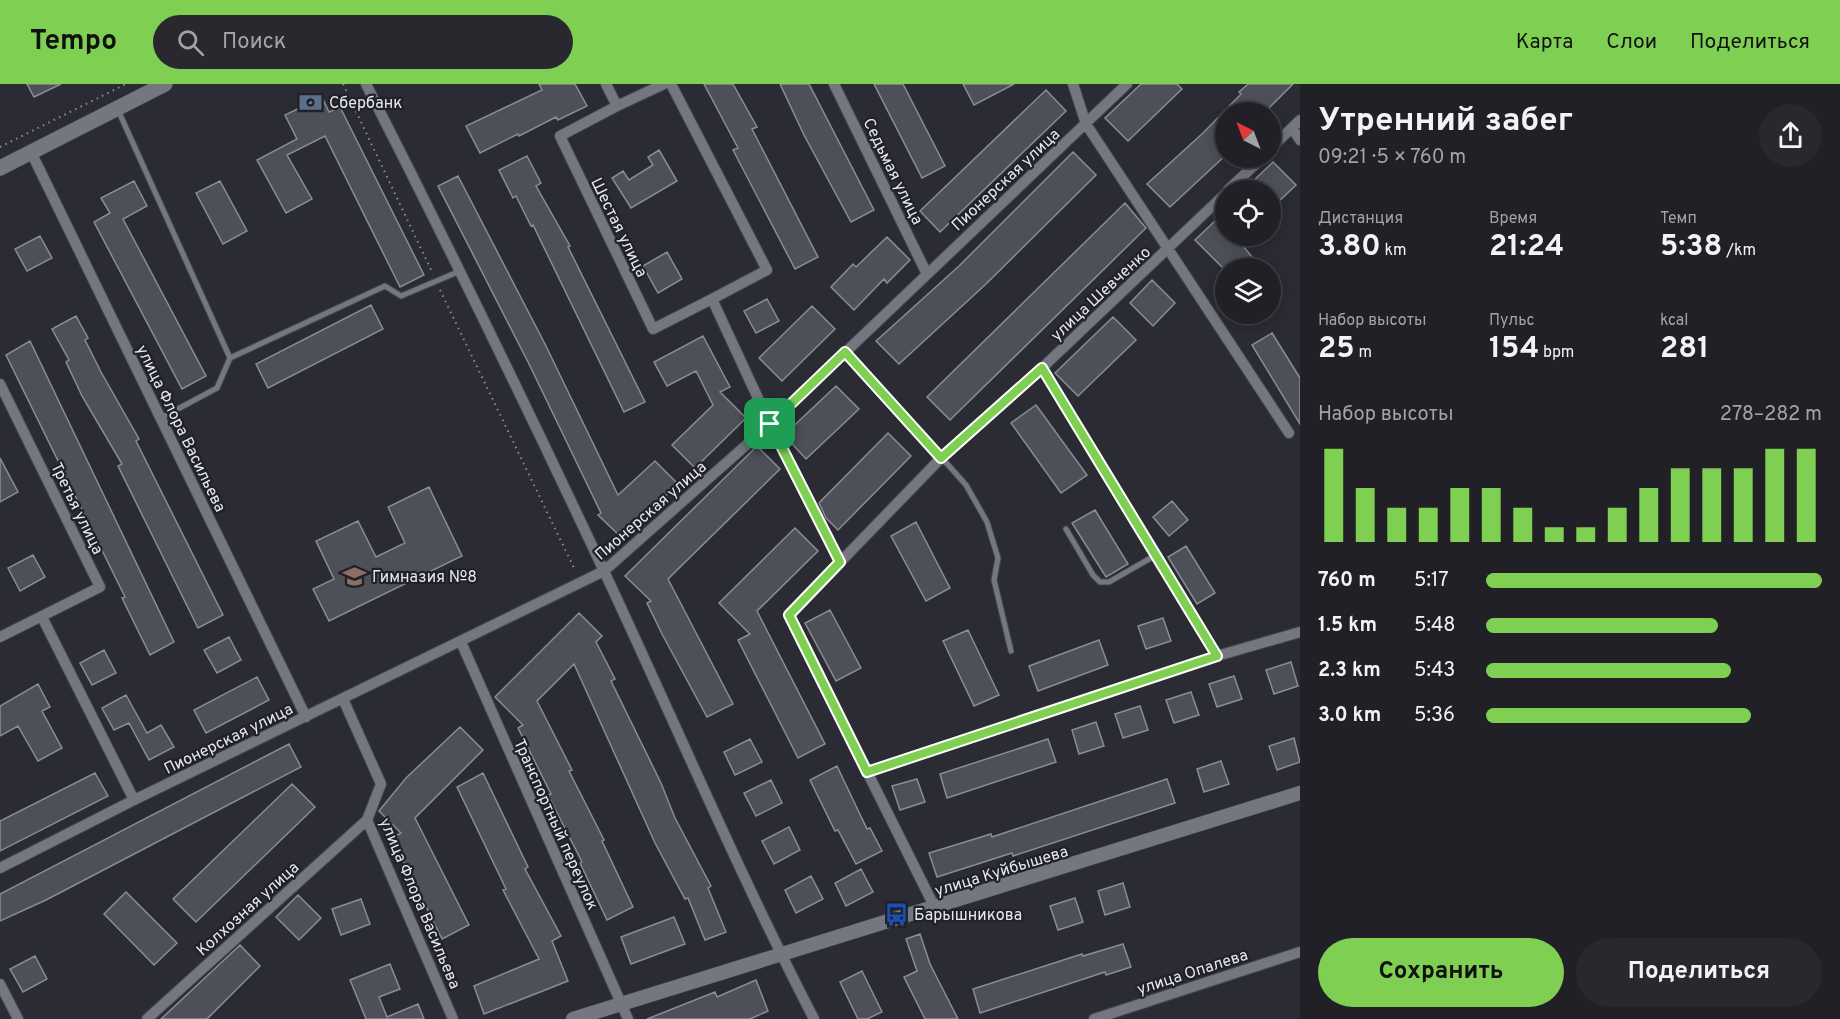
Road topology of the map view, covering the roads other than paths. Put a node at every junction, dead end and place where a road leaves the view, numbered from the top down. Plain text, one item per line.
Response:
1 (165, 84) edge
2 (366, 84) edge
3 (606, 84) edge
4 (664, 84) edge
5 (671, 84) edge
6 (834, 84) edge
7 (1073, 84) edge
8 (1127, 84) edge
9 (617, 106) junction
10 (117, 108) junction
11 (1086, 124) junction
12 (1296, 124) edge
13 (1281, 138) edge
14 (1300, 140) edge
15 (31, 152) junction
16 (0, 168) edge
17 (1252, 168) edge
18 (1239, 180) edge
19 (1215, 204) edge
20 (1167, 251) junction
21 (461, 270) junction
22 (927, 272) junction
23 (712, 299) junction
24 (845, 352) junction
25 (230, 358) junction
26 (1042, 368) junction
27 (0, 384) edge
28 (160, 419) junction
29 (770, 424) junction
30 (1289, 432) dead end
31 (941, 458) junction
32 (1066, 529) dead end
33 (1156, 555) junction
34 (840, 562) junction
35 (604, 571) junction
36 (42, 617) junction
37 (1300, 632) edge
38 (0, 637) edge
39 (460, 642) junction
40 (1011, 651) dead end
41 (1217, 656) junction
42 (343, 699) junction
43 (306, 717) junction
44 (867, 772) junction
45 (1300, 793) edge
46 (134, 800) junction
47 (367, 820) junction
48 (0, 868) edge
49 (935, 908) junction
50 (1300, 952) edge
51 (782, 956) junction
52 (0, 984) edge
53 (621, 1006) junction
54 (18, 1019) edge
55 (147, 1019) edge
56 (453, 1019) edge
57 (573, 1019) edge
58 (628, 1019) edge
59 (814, 1019) edge
60 (1094, 1019) edge

1 - 10 main road
2 - 21 street
3 - 9 street
4 - 9 street, Шестая улица
5 - 23 street, Шестая улица
6 - 22 street, Седьмая улица
7 - 11 street
8 - 11 street, Пионерская улица
9 - 23 street, Шестая улица
10 - 15 main road
10 - 25 lane
11 - 20 street
11 - 22 street, Пионерская улица
12 - 13 street
12 - 14 street
15 - 16 main road
15 - 28 street, улица Флора Васильева
17 - 18 street, улица Шевченко
19 - 20 street, улица Шевченко
20 - 26 street, улица Шевченко
20 - 30 street
21 - 25 lane
21 - 35 street
22 - 24 street, Пионерская улица
23 - 29 street
24 - 29 street, Пионерская улица
24 - 31 street
25 - 28 lane
26 - 31 street, улица Шевченко
26 - 33 street
27 - 36 street, Третья улица
28 - 43 street, улица Флора Васильева
29 - 34 street
29 - 35 street, Пионерская улица
31 - 34 street, улица Шевченко
31 - 40 lane
32 - 33 lane
33 - 41 street
34 - 44 street, улица Шевченко
35 - 39 street, Пионерская улица
35 - 51 street
36 - 38 street, Третья улица
36 - 46 street
37 - 41 street
39 - 42 street, Пионерская улица
39 - 53 street, Транспортный переулок
41 - 44 street
42 - 43 street, Пионерская улица
42 - 47 street, улица Флора Васильева
43 - 46 street, Пионерская улица
44 - 49 street
45 - 49 street, улица Куйбышева
46 - 48 street, Пионерская улица
47 - 55 street, Колхозная улица
47 - 56 street, улица Флора Васильева
49 - 51 street, улица Куйбышева
50 - 60 street, улица Опалева
51 - 53 street, улица Куйбышева
51 - 59 street
52 - 54 street
53 - 57 street, улица Куйбышева
53 - 58 street, Транспортный переулок

